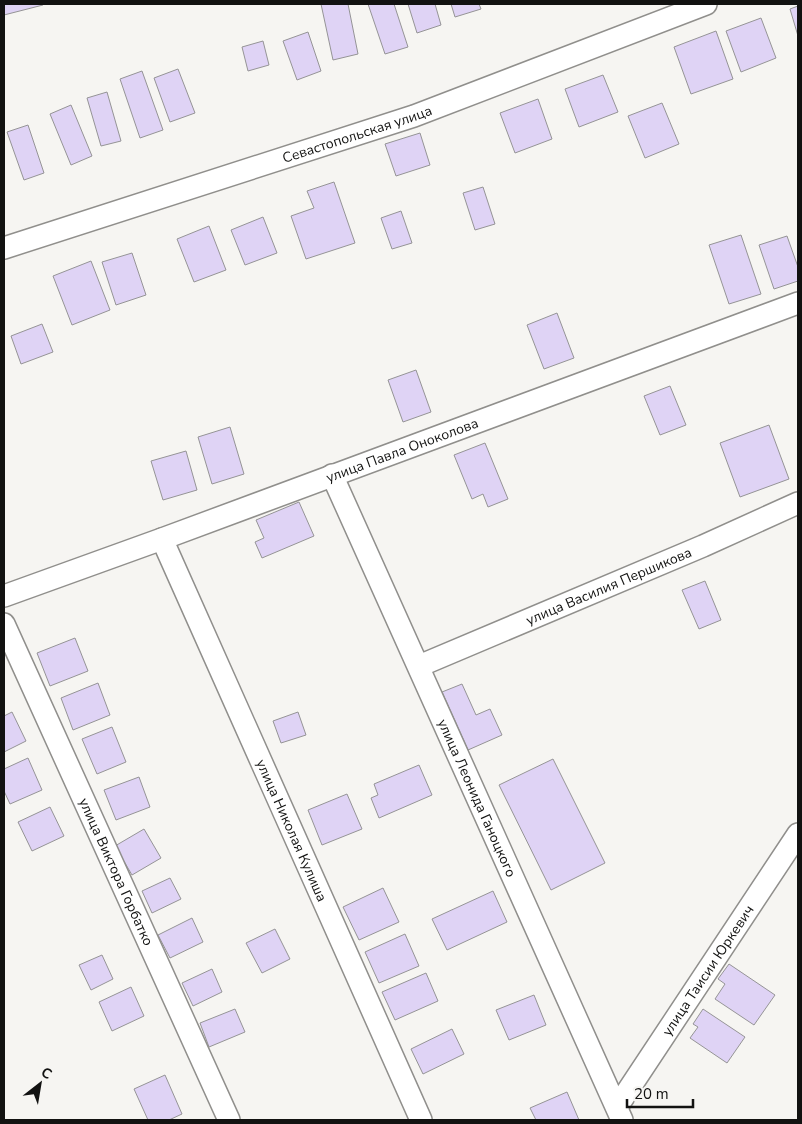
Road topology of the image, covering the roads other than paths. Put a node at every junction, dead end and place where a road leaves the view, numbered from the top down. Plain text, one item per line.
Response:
1 (706, 4) edge
2 (4, 248) edge
3 (798, 303) edge
4 (332, 475) junction
5 (798, 503) edge
6 (162, 539) junction
7 (4, 596) edge
8 (4, 624) edge
9 (419, 666) junction
10 (798, 834) edge
11 (620, 1114) edge
12 (229, 1120) edge
13 (421, 1120) edge

1 - 2 street, Севастопольская улица
3 - 4 street, улица Павла Оноколова
4 - 6 street, улица Павла Оноколова
4 - 9 street, улица Леонида Ганоцкого
5 - 9 street, улица Василия Першикова
6 - 7 street, улица Павла Оноколова
6 - 13 street, улица Николая Кулиша
8 - 12 street, улица Виктора Горбатко
9 - 11 street, улица Леонида Ганоцкого
10 - 11 street, улица Таисии Юркевич

